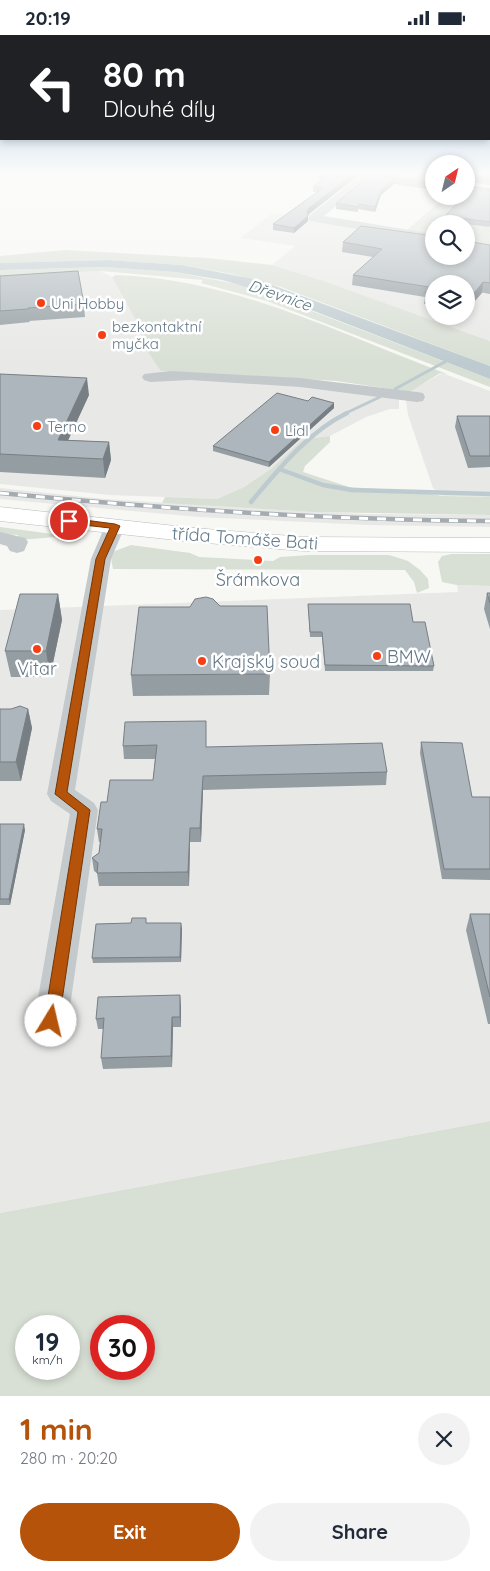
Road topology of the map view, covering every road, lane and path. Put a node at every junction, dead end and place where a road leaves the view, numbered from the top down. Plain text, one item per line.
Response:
1 (150, 377) dead end
2 (416, 397) dead end
3 (0, 514) edge
4 (115, 526) junction
5 (490, 545) edge
6 (51, 1021) dead end

1 - 2 street
3 - 4 main road, třída Tomáše Bati
4 - 5 main road, třída Tomáše Bati
4 - 6 street

